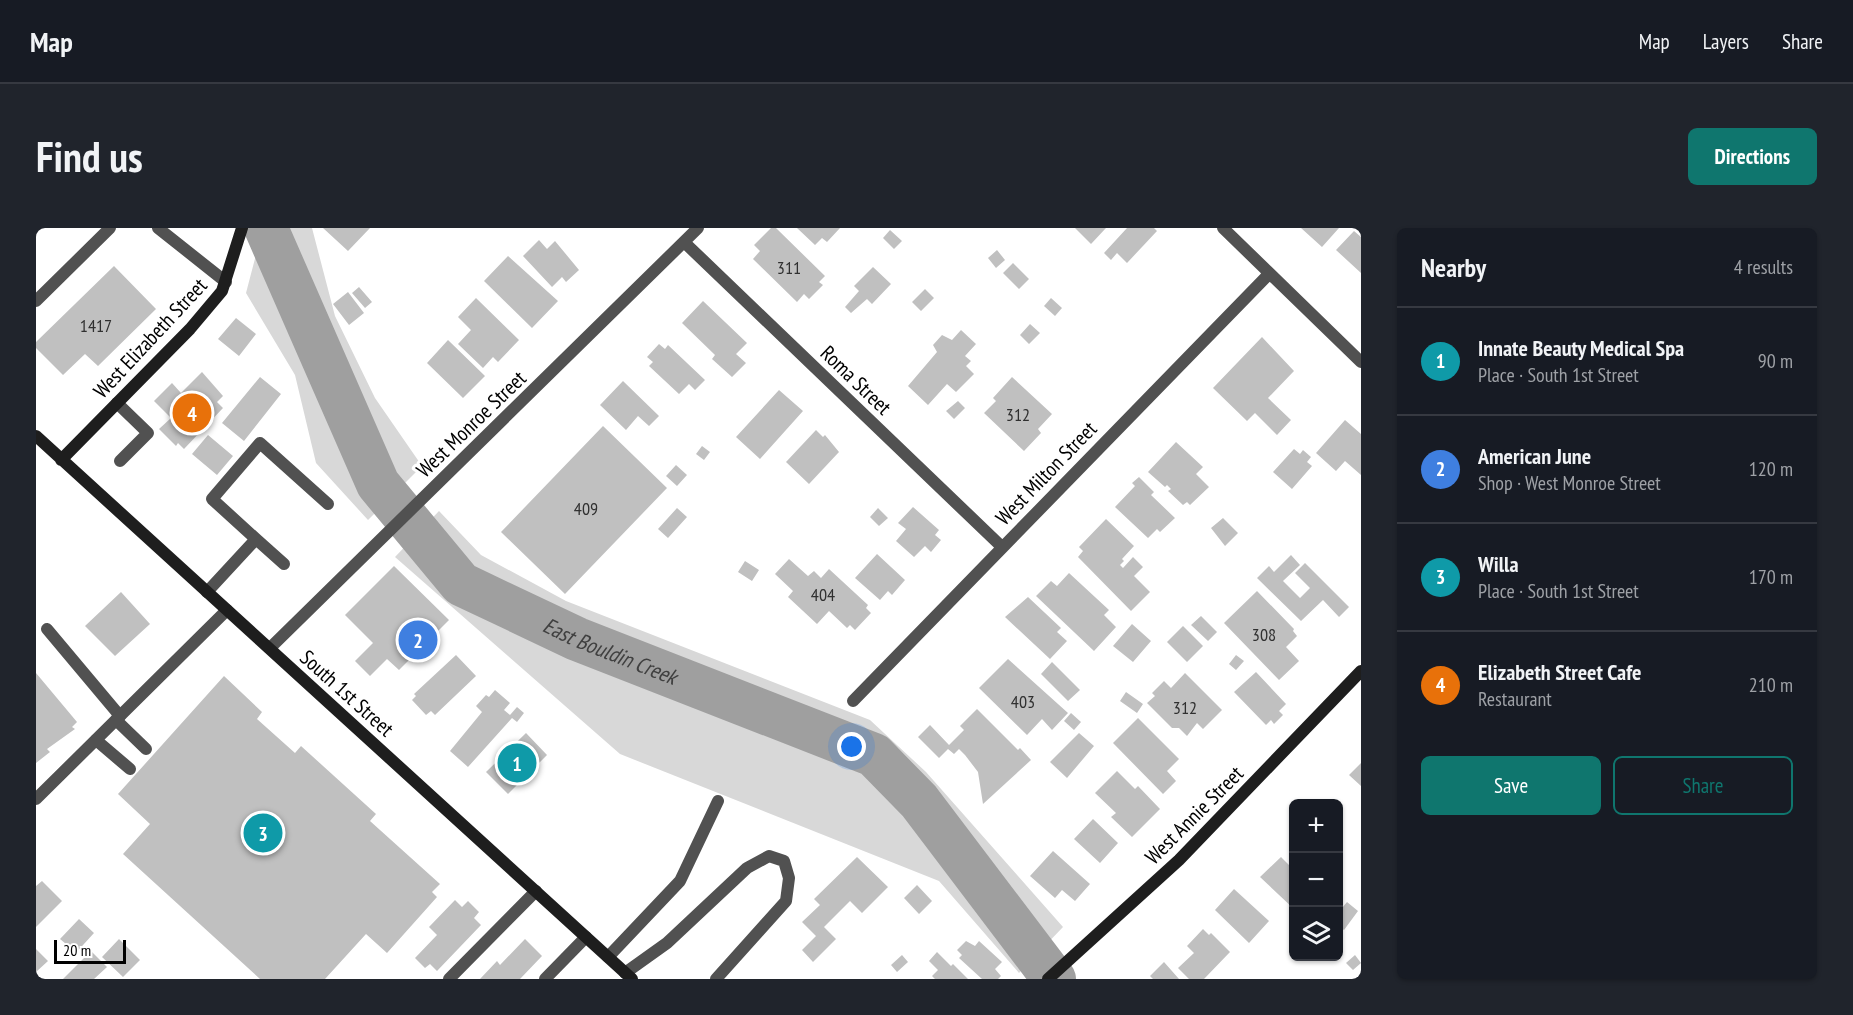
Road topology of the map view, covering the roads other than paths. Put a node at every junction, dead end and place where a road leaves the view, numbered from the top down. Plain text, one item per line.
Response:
1 (110, 228) edge
2 (158, 228) edge
3 (242, 228) edge
4 (698, 228) edge
5 (1223, 228) edge
6 (684, 242) junction
7 (1269, 274) junction
8 (226, 282) junction
9 (36, 301) edge
10 (1361, 362) edge
11 (117, 403) junction
12 (36, 436) edge
13 (61, 460) junction
14 (120, 461) dead end
15 (328, 504) dead end
16 (256, 539) junction
17 (1002, 547) junction
18 (284, 564) dead end
19 (207, 592) junction
20 (227, 610) junction
21 (47, 629) dead end
22 (270, 648) junction
23 (1361, 671) edge
24 (853, 701) dead end
25 (118, 718) junction
26 (96, 740) junction
27 (146, 749) dead end
28 (129, 769) dead end
29 (36, 799) edge
30 (718, 801) dead end
31 (536, 891) junction
32 (586, 937) junction
33 (608, 957) junction
34 (628, 976) edge
35 (449, 979) edge
36 (545, 979) edge
37 (716, 979) edge
38 (1048, 979) edge

1 - 9 street
2 - 8 street
3 - 8 main road, West Elizabeth Street
4 - 6 street, West Monroe Street
5 - 7 street
6 - 17 street, Roma Street
6 - 22 street, West Monroe Street
7 - 10 street
7 - 17 street, West Milton Street
8 - 11 main road, West Elizabeth Street
11 - 13 main road, West Elizabeth Street
11 - 14 street
12 - 13 main road, South 1st Street
13 - 19 main road, South 1st Street
15 - 16 street
16 - 18 street
16 - 19 street
17 - 24 street, West Milton Street
19 - 20 main road, South 1st Street
20 - 22 main road, South 1st Street
20 - 25 street
21 - 25 street
22 - 31 main road, South 1st Street
23 - 38 main road, West Annie Street
25 - 26 street
25 - 27 street
26 - 28 street
26 - 29 street
30 - 33 street
31 - 32 main road, South 1st Street
31 - 35 street
32 - 33 main road, South 1st Street
32 - 36 street
33 - 34 main road, South 1st Street
34 - 37 street

